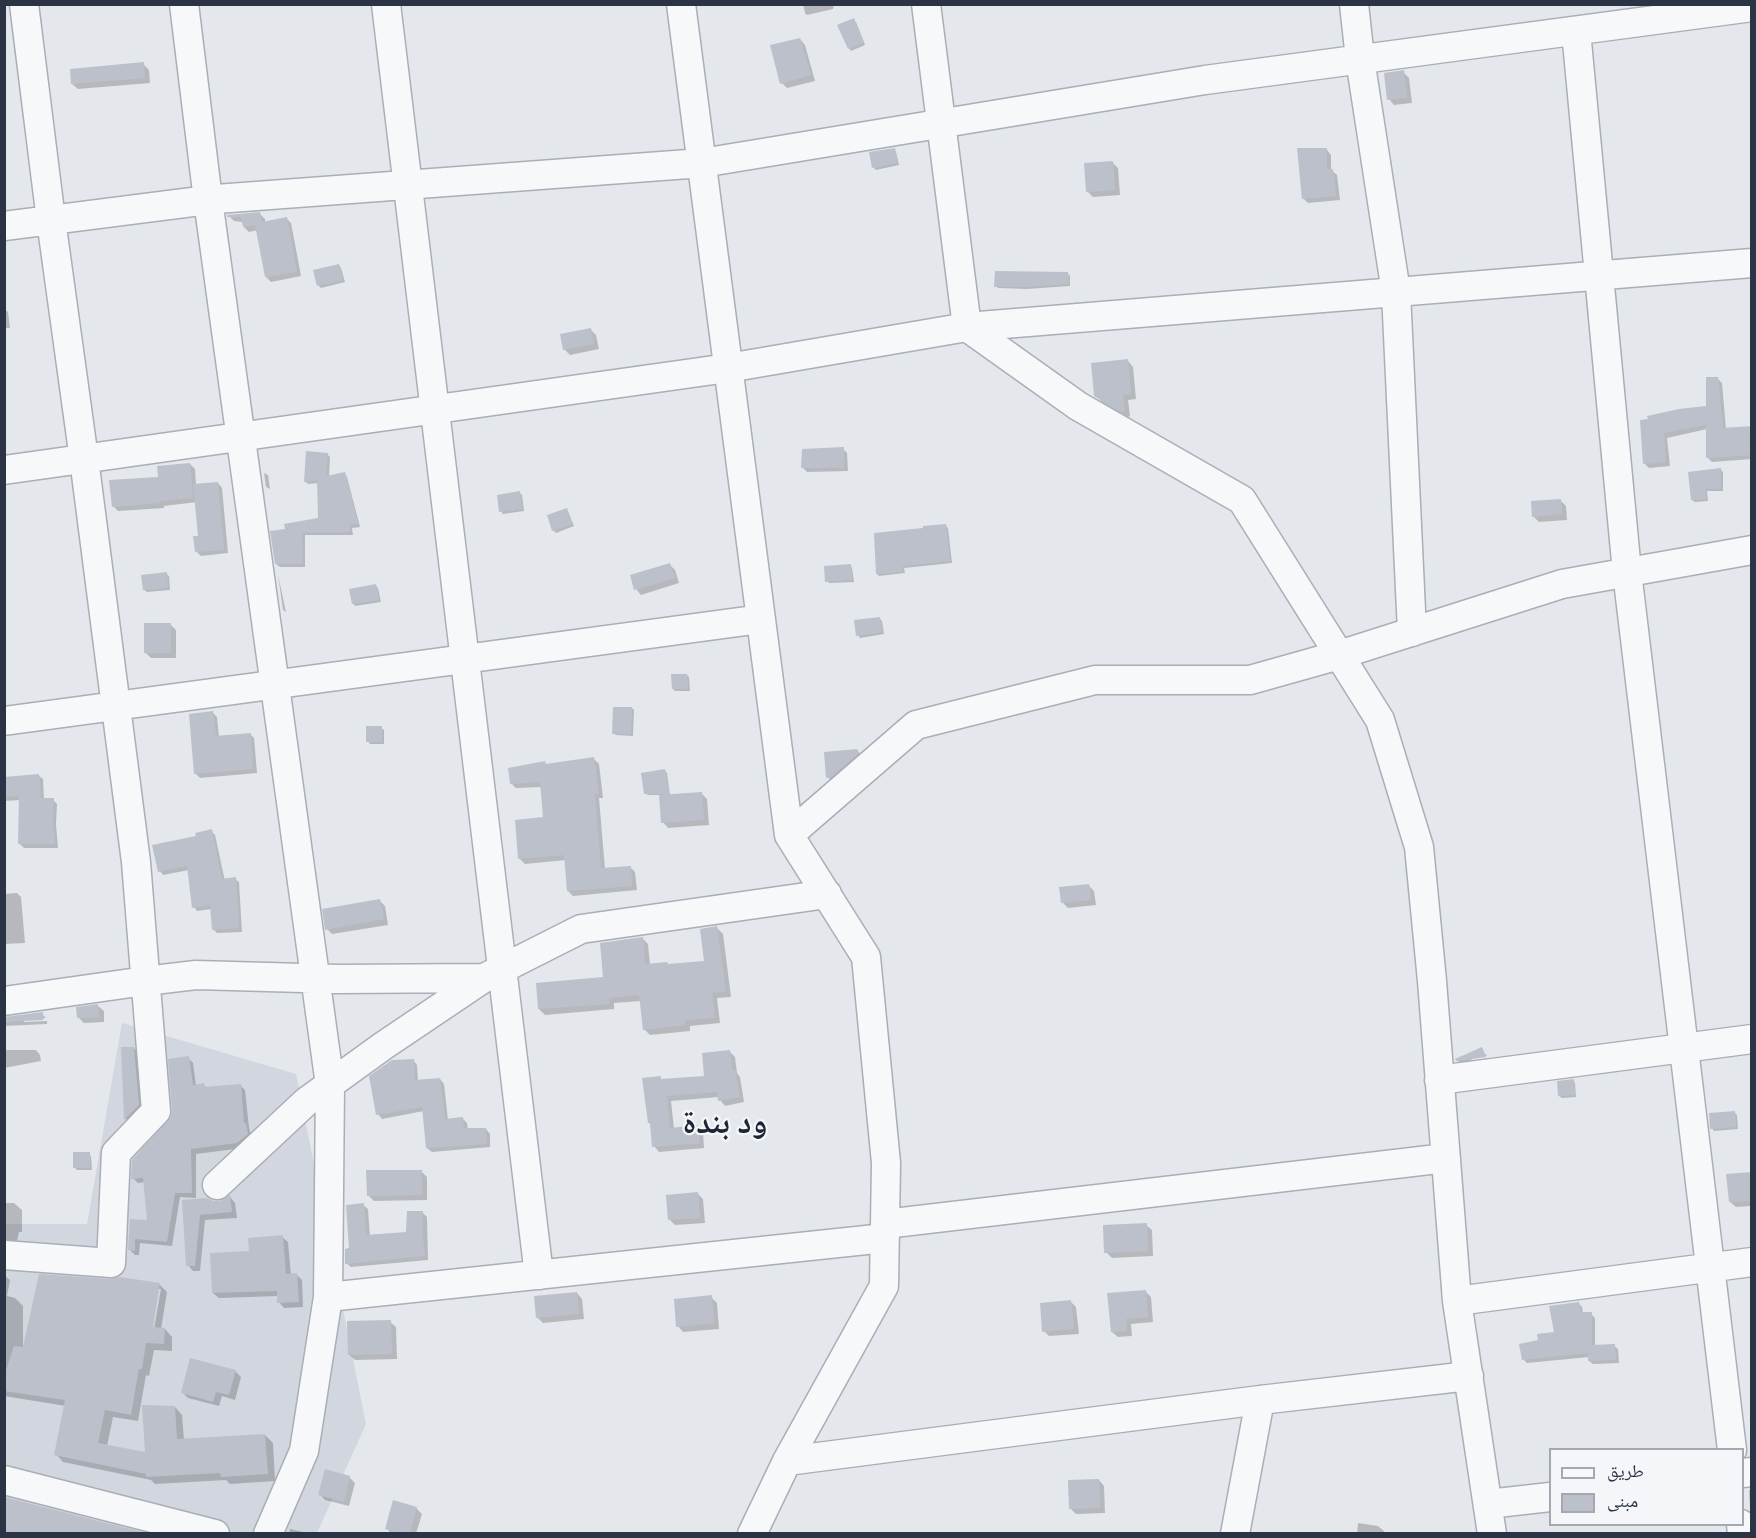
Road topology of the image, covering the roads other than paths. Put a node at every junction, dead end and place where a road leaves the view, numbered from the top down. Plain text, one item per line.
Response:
1 (24, 4) edge
2 (184, 4) edge
3 (386, 4) edge
4 (681, 4) edge
5 (926, 4) edge
6 (1354, 4) edge
7 (1752, 7) edge
8 (1576, 30) junction
9 (1360, 59) junction
10 (940, 124) junction
11 (702, 163) junction
12 (407, 185) junction
13 (208, 200) junction
14 (51, 220) junction
15 (4, 226) edge
16 (1752, 263) edge
17 (1599, 275) junction
18 (1396, 292) junction
19 (967, 327) junction
20 (728, 368) junction
21 (435, 409) junction
22 (241, 436) junction
23 (84, 459) junction
24 (4, 470) edge
25 (1752, 550) edge
26 (1627, 572) junction
27 (761, 619) junction
28 (1412, 632) junction
29 (1339, 655) junction
30 (465, 658) junction
31 (275, 684) junction
32 (116, 706) junction
33 (4, 721) edge
34 (789, 835) junction
35 (826, 894) junction
36 (493, 973) junction
37 (315, 979) junction
38 (145, 981) junction
39 (4, 1000) edge
40 (1752, 1039) edge
41 (1684, 1048) junction
42 (1439, 1080) junction
43 (330, 1085) junction
44 (1446, 1158) junction
45 (216, 1185) dead end
46 (885, 1231) junction
47 (4, 1255) edge
48 (1752, 1262) edge
49 (1710, 1268) junction
50 (539, 1275) junction
51 (328, 1297) junction
52 (1457, 1301) junction
53 (1469, 1376) junction
54 (1260, 1400) junction
55 (1732, 1448) edge
56 (787, 1461) junction
57 (4, 1480) edge
58 (1549, 1497) edge
59 (1488, 1504) junction
60 (215, 1533) edge
61 (268, 1533) edge
62 (752, 1533) edge
63 (1235, 1533) edge
64 (1492, 1533) edge

1 - 14 street
2 - 13 street
3 - 12 street
4 - 11 street
5 - 10 street
6 - 9 street
7 - 8 street
8 - 9 street
8 - 17 street
9 - 10 street
9 - 18 street
10 - 11 street
10 - 19 street
11 - 12 street
11 - 20 street
12 - 13 street
12 - 21 street
13 - 14 street
13 - 22 street
14 - 15 street
14 - 23 street
16 - 17 street
17 - 18 street
17 - 26 street
18 - 19 street
18 - 28 street
19 - 20 street
19 - 29 street
20 - 21 street
20 - 27 street
21 - 22 street
21 - 30 street
22 - 23 street
22 - 31 street
23 - 24 street
23 - 32 street
25 - 26 street
26 - 28 street
26 - 41 street
27 - 30 street
27 - 34 street
28 - 29 street
29 - 34 street
29 - 42 street
30 - 31 street
30 - 36 street
31 - 32 street
31 - 37 street
32 - 33 street
32 - 38 street
34 - 35 street
35 - 36 street
35 - 46 street
36 - 37 street
36 - 43 street
36 - 50 street
37 - 38 street
37 - 43 street
38 - 39 street
38 - 47 street
40 - 41 street
41 - 42 street
41 - 49 street
42 - 44 street
43 - 45 street
43 - 51 street
44 - 46 street
44 - 52 street
46 - 50 street
46 - 56 street
48 - 49 street
49 - 52 street
49 - 55 street
50 - 51 street
51 - 61 street
52 - 53 street
53 - 54 street
53 - 59 street
54 - 56 street
54 - 63 street
56 - 62 street
57 - 60 street
58 - 59 street
59 - 64 street

